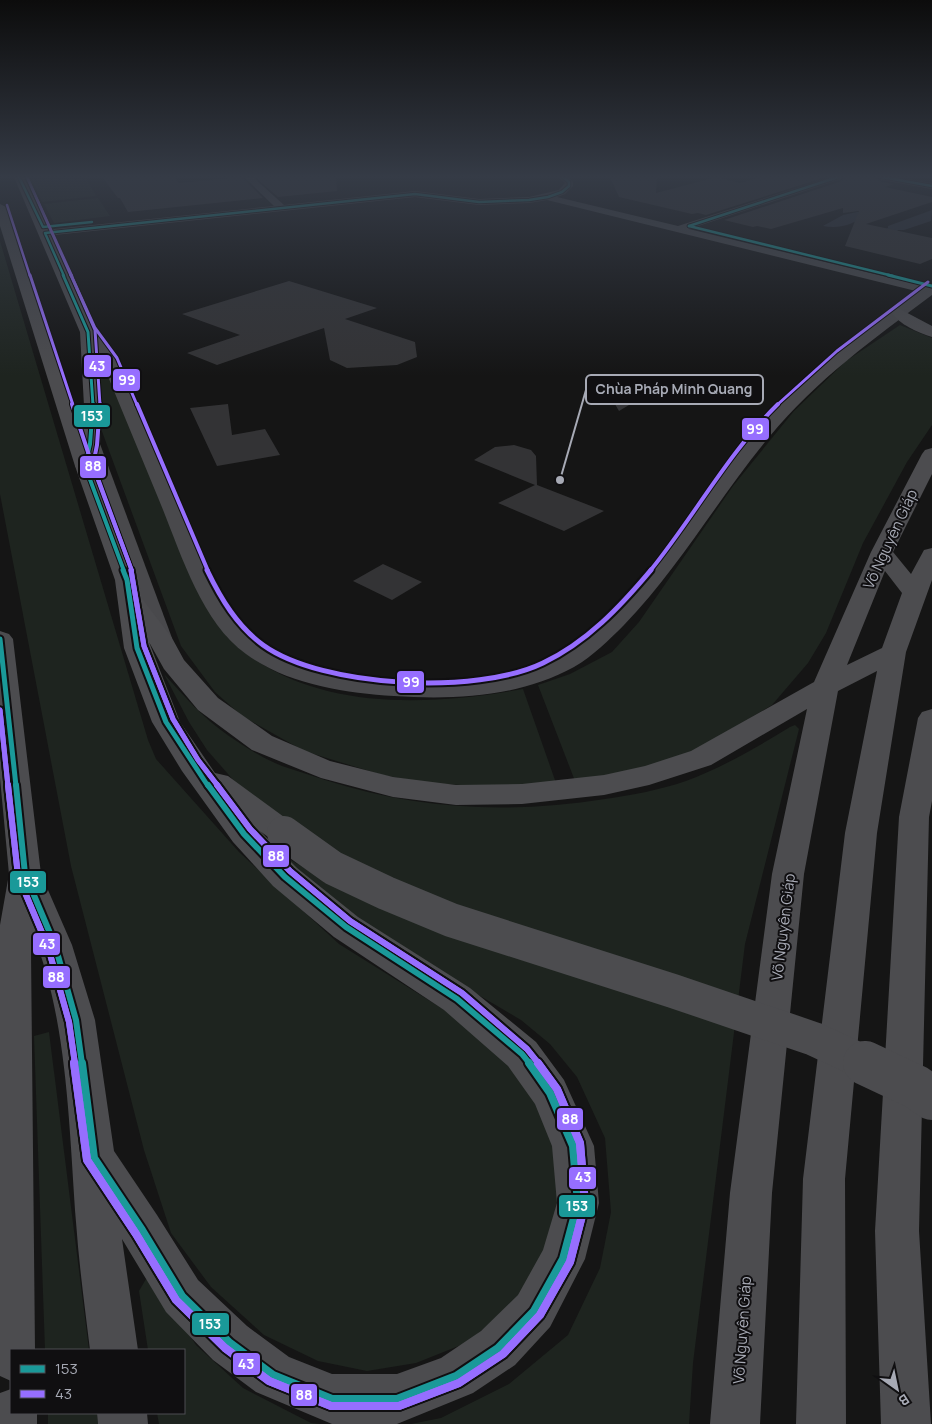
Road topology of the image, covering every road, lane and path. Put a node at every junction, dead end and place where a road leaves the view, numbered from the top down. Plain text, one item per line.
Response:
1 (12, 243) edge
2 (50, 243) edge
3 (751, 243) edge
4 (931, 288) edge
5 (898, 312) junction
6 (88, 332) junction
7 (932, 332) edge
8 (90, 444) junction
9 (932, 454) edge
10 (85, 466) junction
11 (882, 552) junction
12 (932, 555) edge
13 (128, 589) junction
14 (914, 594) junction
15 (159, 638) junction
16 (0, 639) edge
17 (893, 652) junction
18 (825, 687) junction
19 (932, 718) edge
20 (192, 764) junction
21 (25, 874) junction
22 (917, 1098) edge
23 (94, 1158) junction
24 (11, 1349) edge
25 (114, 1349) edge
26 (736, 1424) edge
27 (821, 1424) edge
28 (906, 1424) edge

1 - 10 highway
2 - 6 main road
3 - 4 street
4 - 5 main road
5 - 6 main road
5 - 7 highway
6 - 8 main road
8 - 10 main road
8 - 15 main road
9 - 11 highway, Võ Nguyên Giáp
10 - 13 highway
11 - 14 highway
11 - 18 highway, Võ Nguyên Giáp
12 - 14 highway
13 - 15 highway
13 - 20 highway
14 - 17 highway
15 - 18 highway
16 - 21 highway
17 - 18 highway
17 - 27 highway
18 - 26 highway, Võ Nguyên Giáp
19 - 22 highway
20 - 22 highway, bridge
20 - 23 highway
21 - 23 highway
21 - 24 highway
22 - 28 highway
23 - 25 highway

